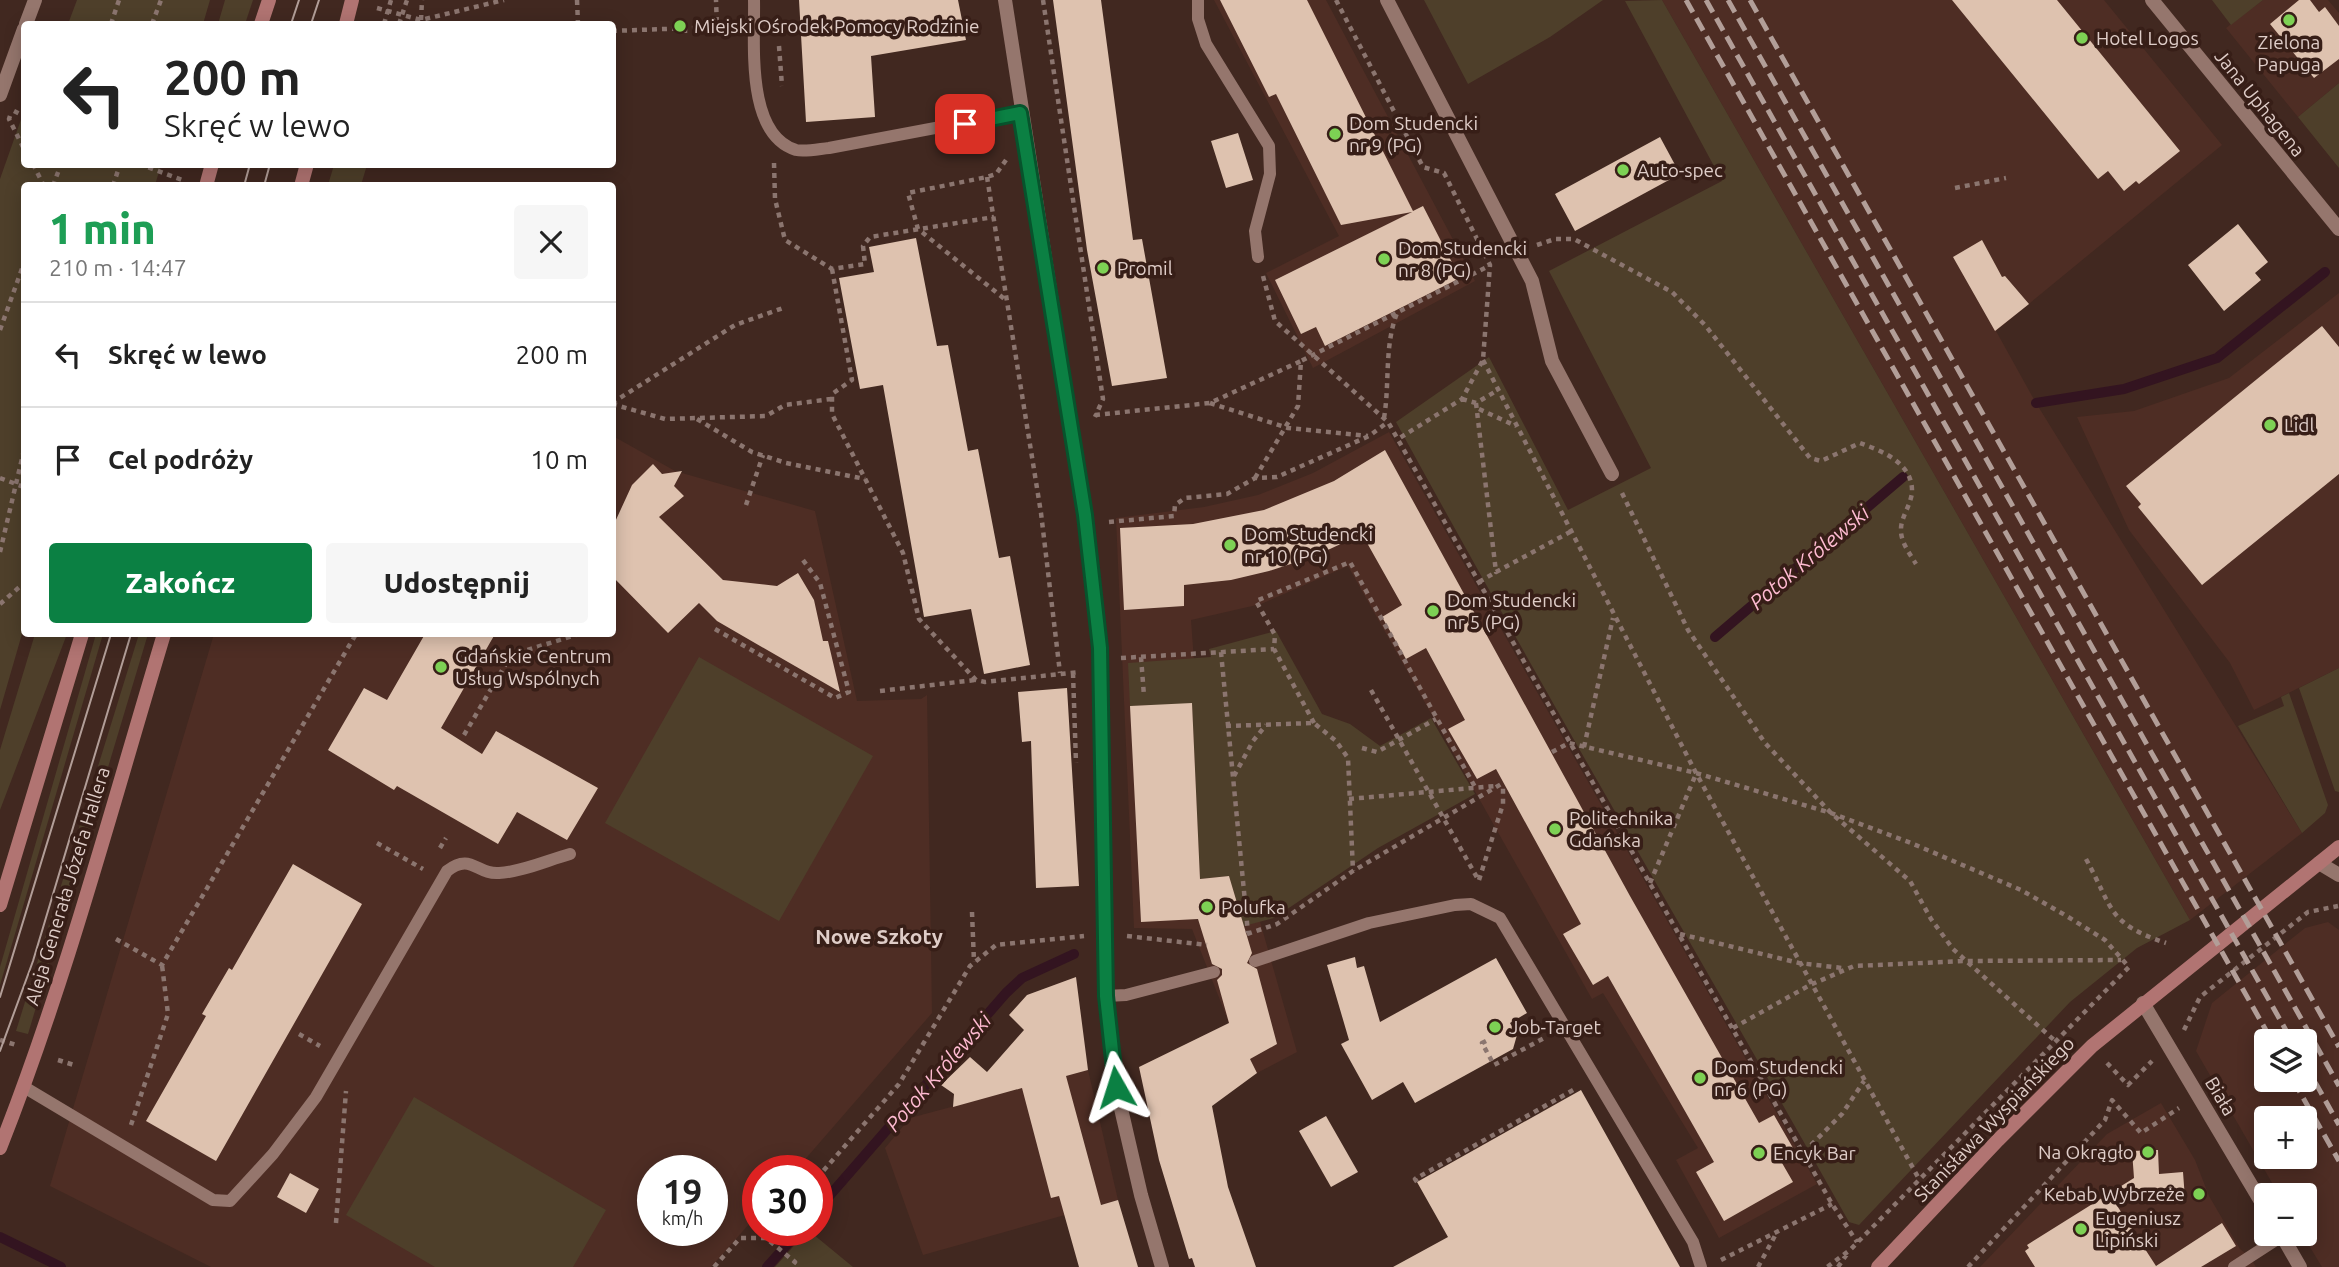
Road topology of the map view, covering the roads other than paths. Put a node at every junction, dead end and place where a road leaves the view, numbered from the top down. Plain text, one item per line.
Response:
1 (35, 0) edge
2 (269, 0) edge
3 (352, 0) edge
4 (754, 0) edge
5 (1005, 0) edge
6 (1198, 0) edge
7 (1387, 0) edge
8 (2152, 0) edge
9 (27, 21) edge
10 (262, 21) edge
11 (347, 21) edge
12 (21, 38) edge
13 (0, 94) edge
14 (1020, 113) junction
15 (2339, 229) edge
16 (1258, 257) road end
17 (1612, 474) road end
18 (81, 637) edge
19 (163, 637) edge
20 (2339, 847) edge
21 (570, 854) dead end
22 (2319, 863) junction
23 (2339, 875) edge
24 (0, 905) edge
25 (1255, 961) dead end
26 (1214, 972) dead end
27 (1106, 996) junction
28 (2143, 1003) junction
29 (24, 1087) junction
30 (0, 1148) edge
31 (2254, 1190) edge
32 (2265, 1246) edge
33 (2288, 1246) edge
34 (1162, 1267) edge
35 (1701, 1267) edge
36 (1878, 1267) edge
37 (2234, 1267) edge
38 (2300, 1267) edge

1 - 9 street
2 - 10 main road
3 - 11 main road
4 - 14 lane
5 - 14 street
6 - 16 lane
7 - 17 street
8 - 15 street, Jana Uphagena
12 - 13 street
14 - 27 street
18 - 24 main road
19 - 29 main road, Aleja Generała Józefa Hallera
20 - 22 main road, Stanisława Wyspiańskiego
21 - 29 lane
22 - 23 street
22 - 28 main road, Stanisława Wyspiańskiego
25 - 35 lane
26 - 27 lane
27 - 34 street
28 - 31 street, Biała
28 - 36 main road, Stanisława Wyspiańskiego
29 - 30 main road, Aleja Generała Józefa Hallera
32 - 37 lane
33 - 38 street

